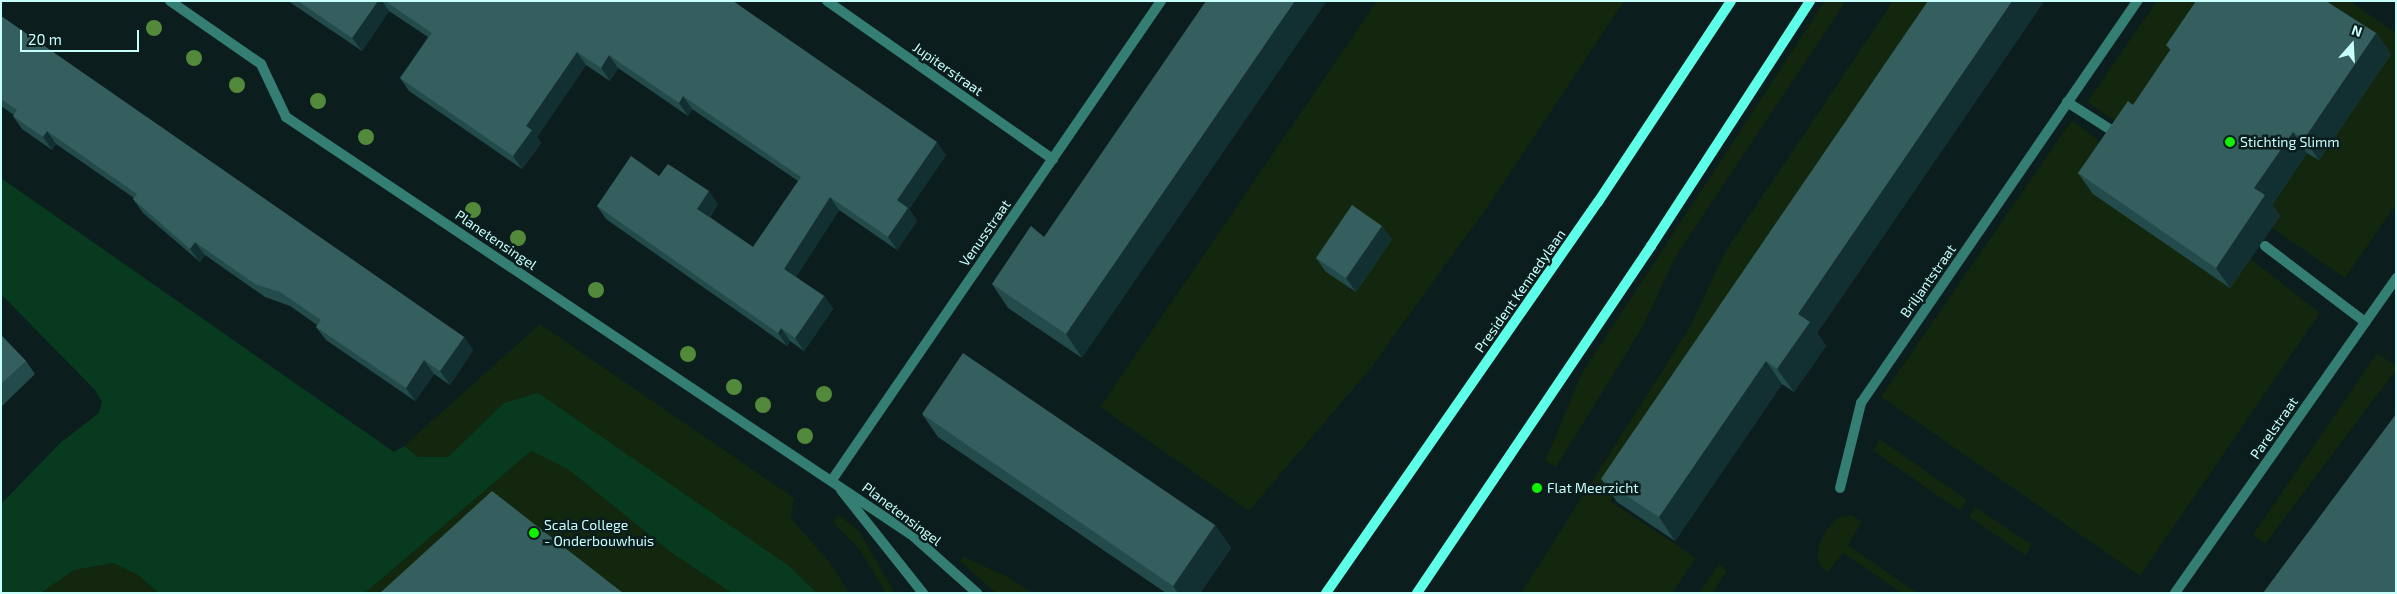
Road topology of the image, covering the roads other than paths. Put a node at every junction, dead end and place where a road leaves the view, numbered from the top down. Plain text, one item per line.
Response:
1 (170, 1) edge
2 (827, 1) edge
3 (1162, 1) edge
4 (1732, 1) edge
5 (1810, 1) edge
6 (2137, 1) edge
7 (2067, 102) junction
8 (2125, 139) edge
9 (1053, 160) junction
10 (2265, 246) dead end
11 (2396, 278) edge
12 (2365, 322) junction
13 (832, 480) junction
14 (1840, 488) dead end
15 (922, 593) edge
16 (977, 593) edge
17 (1326, 593) edge
18 (1417, 593) edge
19 (2175, 593) edge

1 - 13 street, Planetensingel
2 - 9 street, Jupiterstraat
3 - 9 street, Venusstraat
4 - 17 main road, President Kennedylaan
5 - 18 main road
6 - 7 street, Briljantstraat
7 - 8 street
7 - 14 street, Briljantstraat
9 - 13 street, Venusstraat
10 - 12 street
11 - 12 street, Parelstraat
12 - 19 street, Parelstraat
13 - 15 street, Planetensingel
13 - 16 street, Planetensingel

